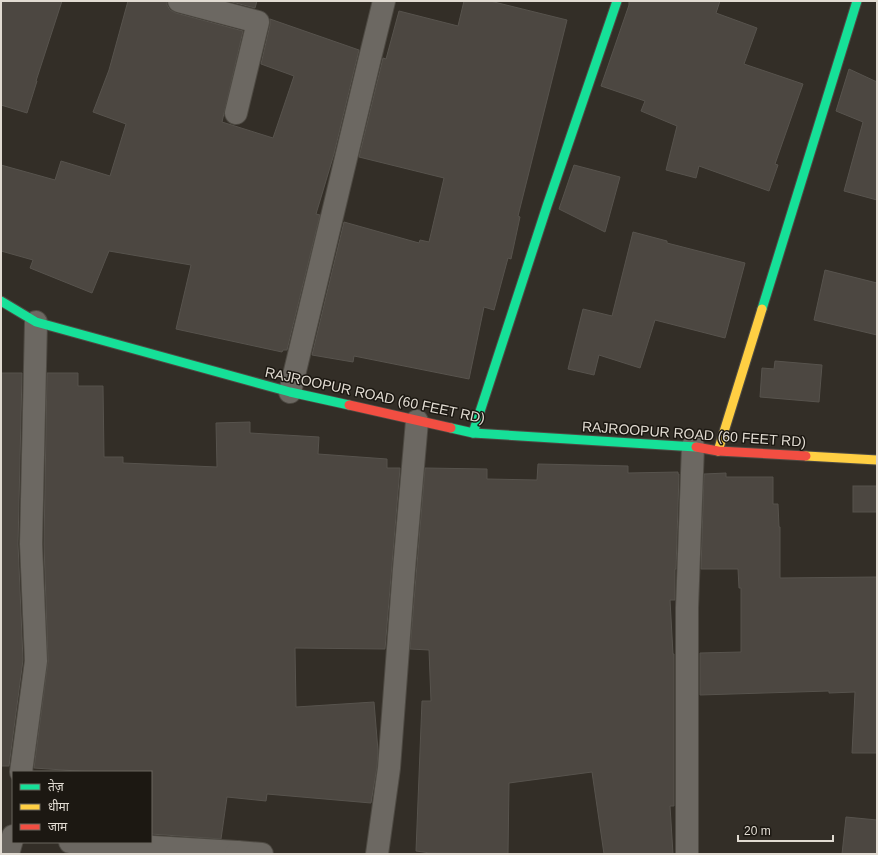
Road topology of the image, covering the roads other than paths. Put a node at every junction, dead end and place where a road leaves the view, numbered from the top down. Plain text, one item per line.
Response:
1 (179, 1) edge
2 (384, 1) edge
3 (617, 1) edge
4 (857, 1) edge
5 (236, 113) dead end
6 (1, 301) edge
7 (36, 322) junction
8 (290, 392) junction
9 (417, 421) junction
10 (473, 433) junction
11 (693, 446) junction
12 (718, 451) junction
13 (877, 460) edge
14 (21, 771) edge
15 (12, 841) edge
16 (85, 843) edge
17 (236, 853) edge
18 (8, 854) edge
19 (262, 854) edge
20 (377, 854) edge
21 (687, 854) edge

1 - 5 street
2 - 8 street
3 - 10 street
4 - 12 street
6 - 7 street, RAJROOPUR ROAD (60 FEET RD)
7 - 8 street, RAJROOPUR ROAD (60 FEET RD)
7 - 14 street
8 - 9 street, RAJROOPUR ROAD (60 FEET RD)
9 - 10 street, RAJROOPUR ROAD (60 FEET RD)
9 - 20 street
10 - 11 street, RAJROOPUR ROAD (60 FEET RD)
11 - 12 street, RAJROOPUR ROAD (60 FEET RD)
11 - 21 street
12 - 13 street, RAJROOPUR ROAD (60 FEET RD)
15 - 18 street
16 - 17 street
17 - 19 street

